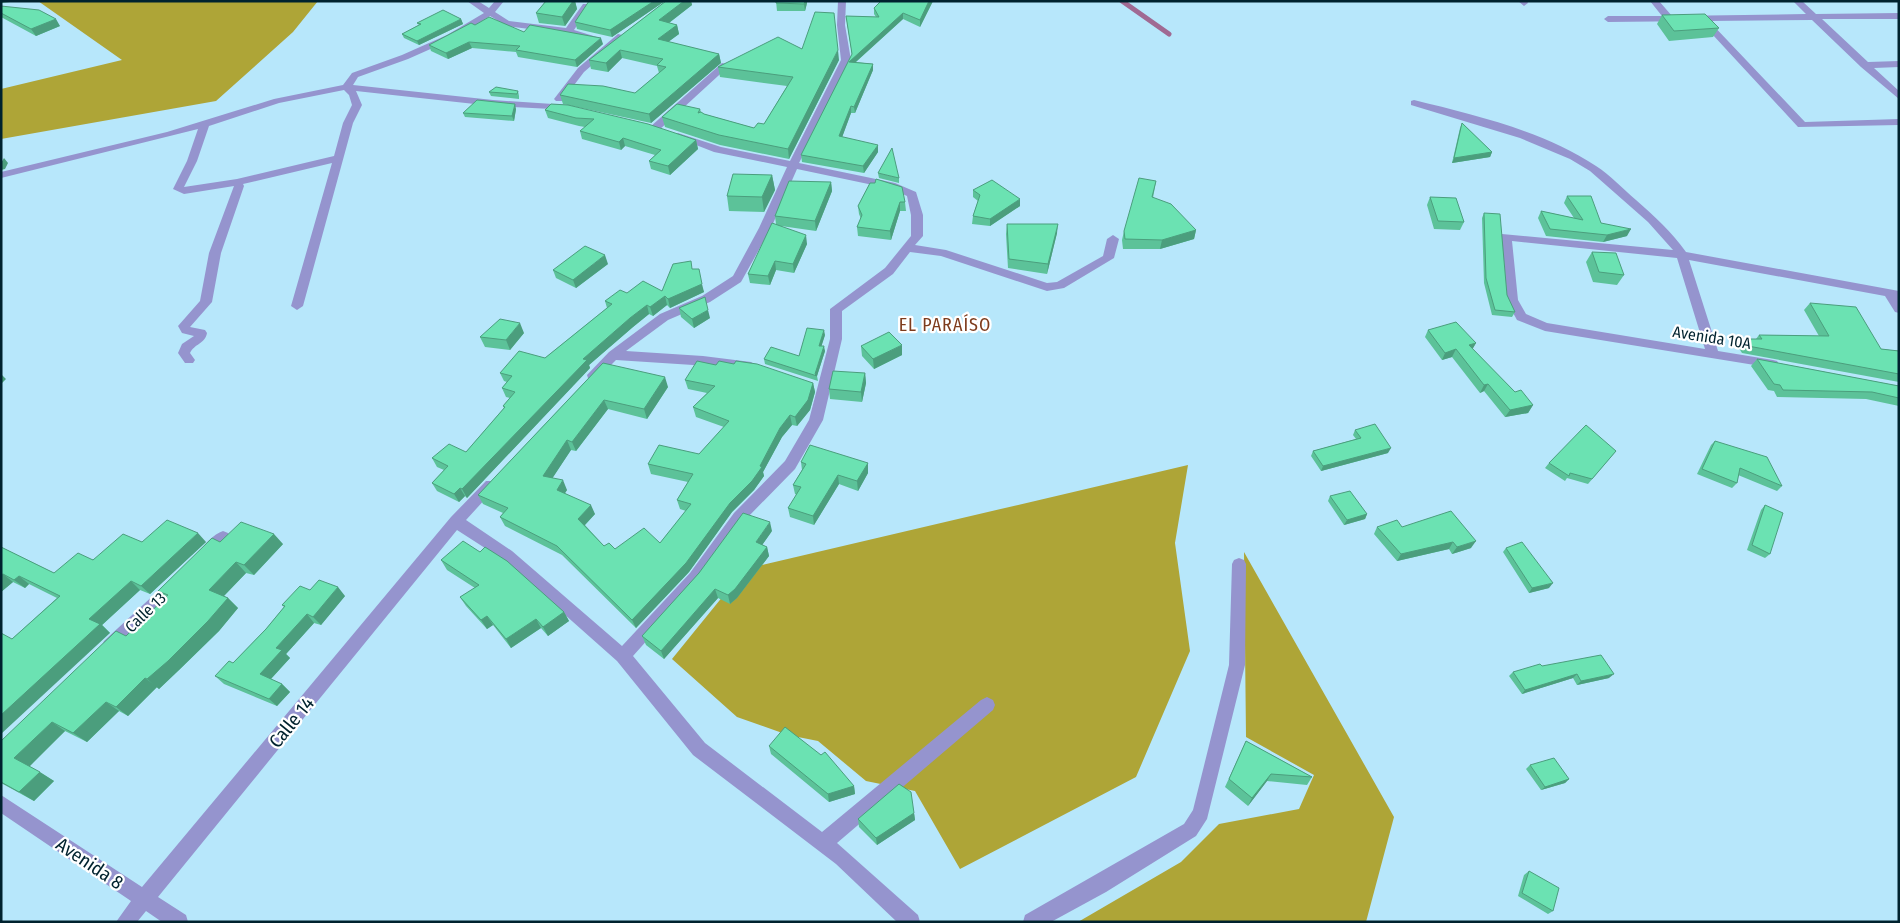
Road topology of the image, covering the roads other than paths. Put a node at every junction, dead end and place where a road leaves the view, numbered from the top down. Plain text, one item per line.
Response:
1 (471, 1) edge
2 (500, 1) edge
3 (842, 1) edge
4 (1654, 1) edge
5 (1797, 1) edge
6 (586, 6) edge
7 (489, 13) junction
8 (1899, 16) edge
9 (1814, 17) junction
10 (1669, 18) junction
11 (1702, 18) junction
12 (1608, 19) dead end
13 (630, 30) edge
14 (568, 31) junction
15 (612, 42) junction
16 (725, 64) edge
17 (1864, 64) junction
18 (1899, 64) edge
19 (346, 87) junction
20 (1899, 96) edge
21 (1414, 103) dead end
22 (555, 106) junction
23 (579, 111) edge
24 (1899, 122) edge
25 (205, 124) junction
26 (340, 158) junction
27 (793, 167) junction
28 (1, 175) edge
29 (237, 182) junction
30 (1113, 239) dead end
31 (908, 248) junction
32 (1682, 256) junction
33 (1894, 294) edge
34 (297, 306) dead end
35 (1899, 308) edge
36 (1713, 354) junction
37 (613, 355) junction
38 (189, 360) dead end
39 (1782, 365) edge
40 (764, 369) edge
41 (587, 381) edge
42 (808, 384) edge
43 (824, 389) junction
44 (500, 476) edge
45 (456, 521) junction
46 (223, 537) edge
47 (1239, 564) dead end
48 (102, 654) edge
49 (623, 656) junction
50 (987, 705) dead end
51 (1, 803) edge
52 (823, 843) junction
53 (144, 900) junction
54 (125, 922) edge
55 (179, 922) edge
56 (912, 922) edge
57 (1032, 922) edge

1 - 7 street
2 - 7 street
3 - 27 street
4 - 10 street
5 - 9 street
6 - 14 street
7 - 14 street
7 - 19 street
8 - 9 street
9 - 11 street
9 - 17 street
10 - 11 street
10 - 12 street
11 - 24 street
13 - 15 street
14 - 15 street
15 - 22 street
16 - 27 street
17 - 18 street
17 - 20 street
19 - 22 street
19 - 25 street
19 - 26 street
21 - 32 street
22 - 23 street
25 - 28 street
25 - 29 street
26 - 29 street
26 - 34 street
27 - 31 street
27 - 37 street
29 - 38 street
30 - 31 street
31 - 43 street
32 - 33 street
32 - 36 street
32 - 36 street, Avenida 10A
33 - 35 street
36 - 39 street, Avenida 10A
37 - 40 street
37 - 41 street
42 - 43 street
43 - 49 street
44 - 45 street, Calle 14
45 - 49 street
45 - 53 street, Calle 14
46 - 48 street, Calle 13
47 - 57 street
49 - 52 street
50 - 52 street
51 - 53 street, Avenida 8
52 - 56 street
53 - 54 street, Calle 14
53 - 55 street, Avenida 8

